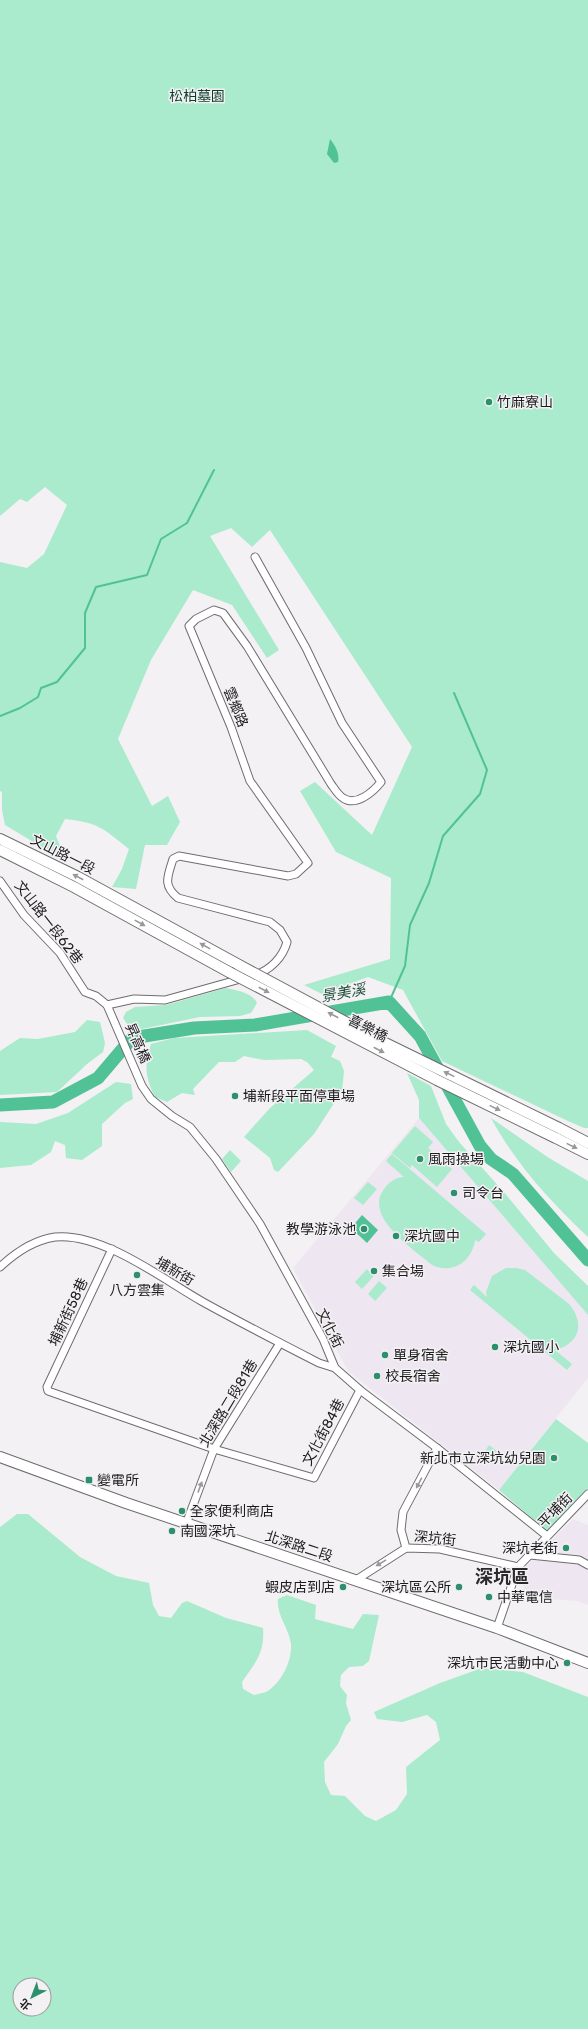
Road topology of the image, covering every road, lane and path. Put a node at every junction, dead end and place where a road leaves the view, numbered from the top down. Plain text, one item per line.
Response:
1 (255, 557) dead end
2 (0, 839) edge
3 (0, 850) edge
4 (0, 881) edge
5 (109, 900) junction
6 (108, 1008) junction
7 (142, 1086) joint
8 (557, 1133) junction
9 (588, 1143) edge
10 (588, 1154) edge
11 (112, 1249) junction
12 (0, 1267) edge
13 (280, 1343) junction
14 (335, 1368) junction
15 (360, 1390) junction
16 (437, 1448) junction
17 (214, 1449) junction
18 (0, 1457) edge
19 (588, 1494) edge
20 (186, 1524) junction
21 (547, 1536) junction
22 (406, 1548) junction
23 (530, 1555) junction
24 (588, 1565) edge
25 (518, 1567) junction
26 (356, 1580) junction
27 (497, 1628) junction
28 (588, 1662) edge

1 - 6 street, 雲鄉路
5 -> 2 main road, 文山路一段
3 - 5 main road, 文山路一段
4 - 6 street, 文山路一段62巷
5 - 8 main road, 喜樂橋, bridge
6 - 7 street, 昇高橋
7 - 14 street, 文化街
8 - 9 main road
8 -> 10 main road
11 - 12 street, 埔新街
11 - 13 street, 埔新街
11 - 17 street, 埔新街58巷
13 - 14 street, 埔新街
13 - 17 street, 北深路二段81巷
14 - 15 street, 文化街
15 - 16 street, 文化街
15 - 17 street, 文化街84巷
16 - 21 street, 文化街
16 -> 22 street
20 -> 17 street, 北深路二段81巷
18 - 20 main road, 北深路二段
19 - 21 street, 平埔街
20 - 26 main road, 北深路二段
21 - 23 street, 平埔街
22 - 25 street, 深坑街
22 -> 26 street, 深坑街
23 - 24 street
23 - 25 street, 平埔街
25 - 27 street, 平埔街
26 - 27 main road, 北深路二段
27 - 28 main road, 北深路二段

